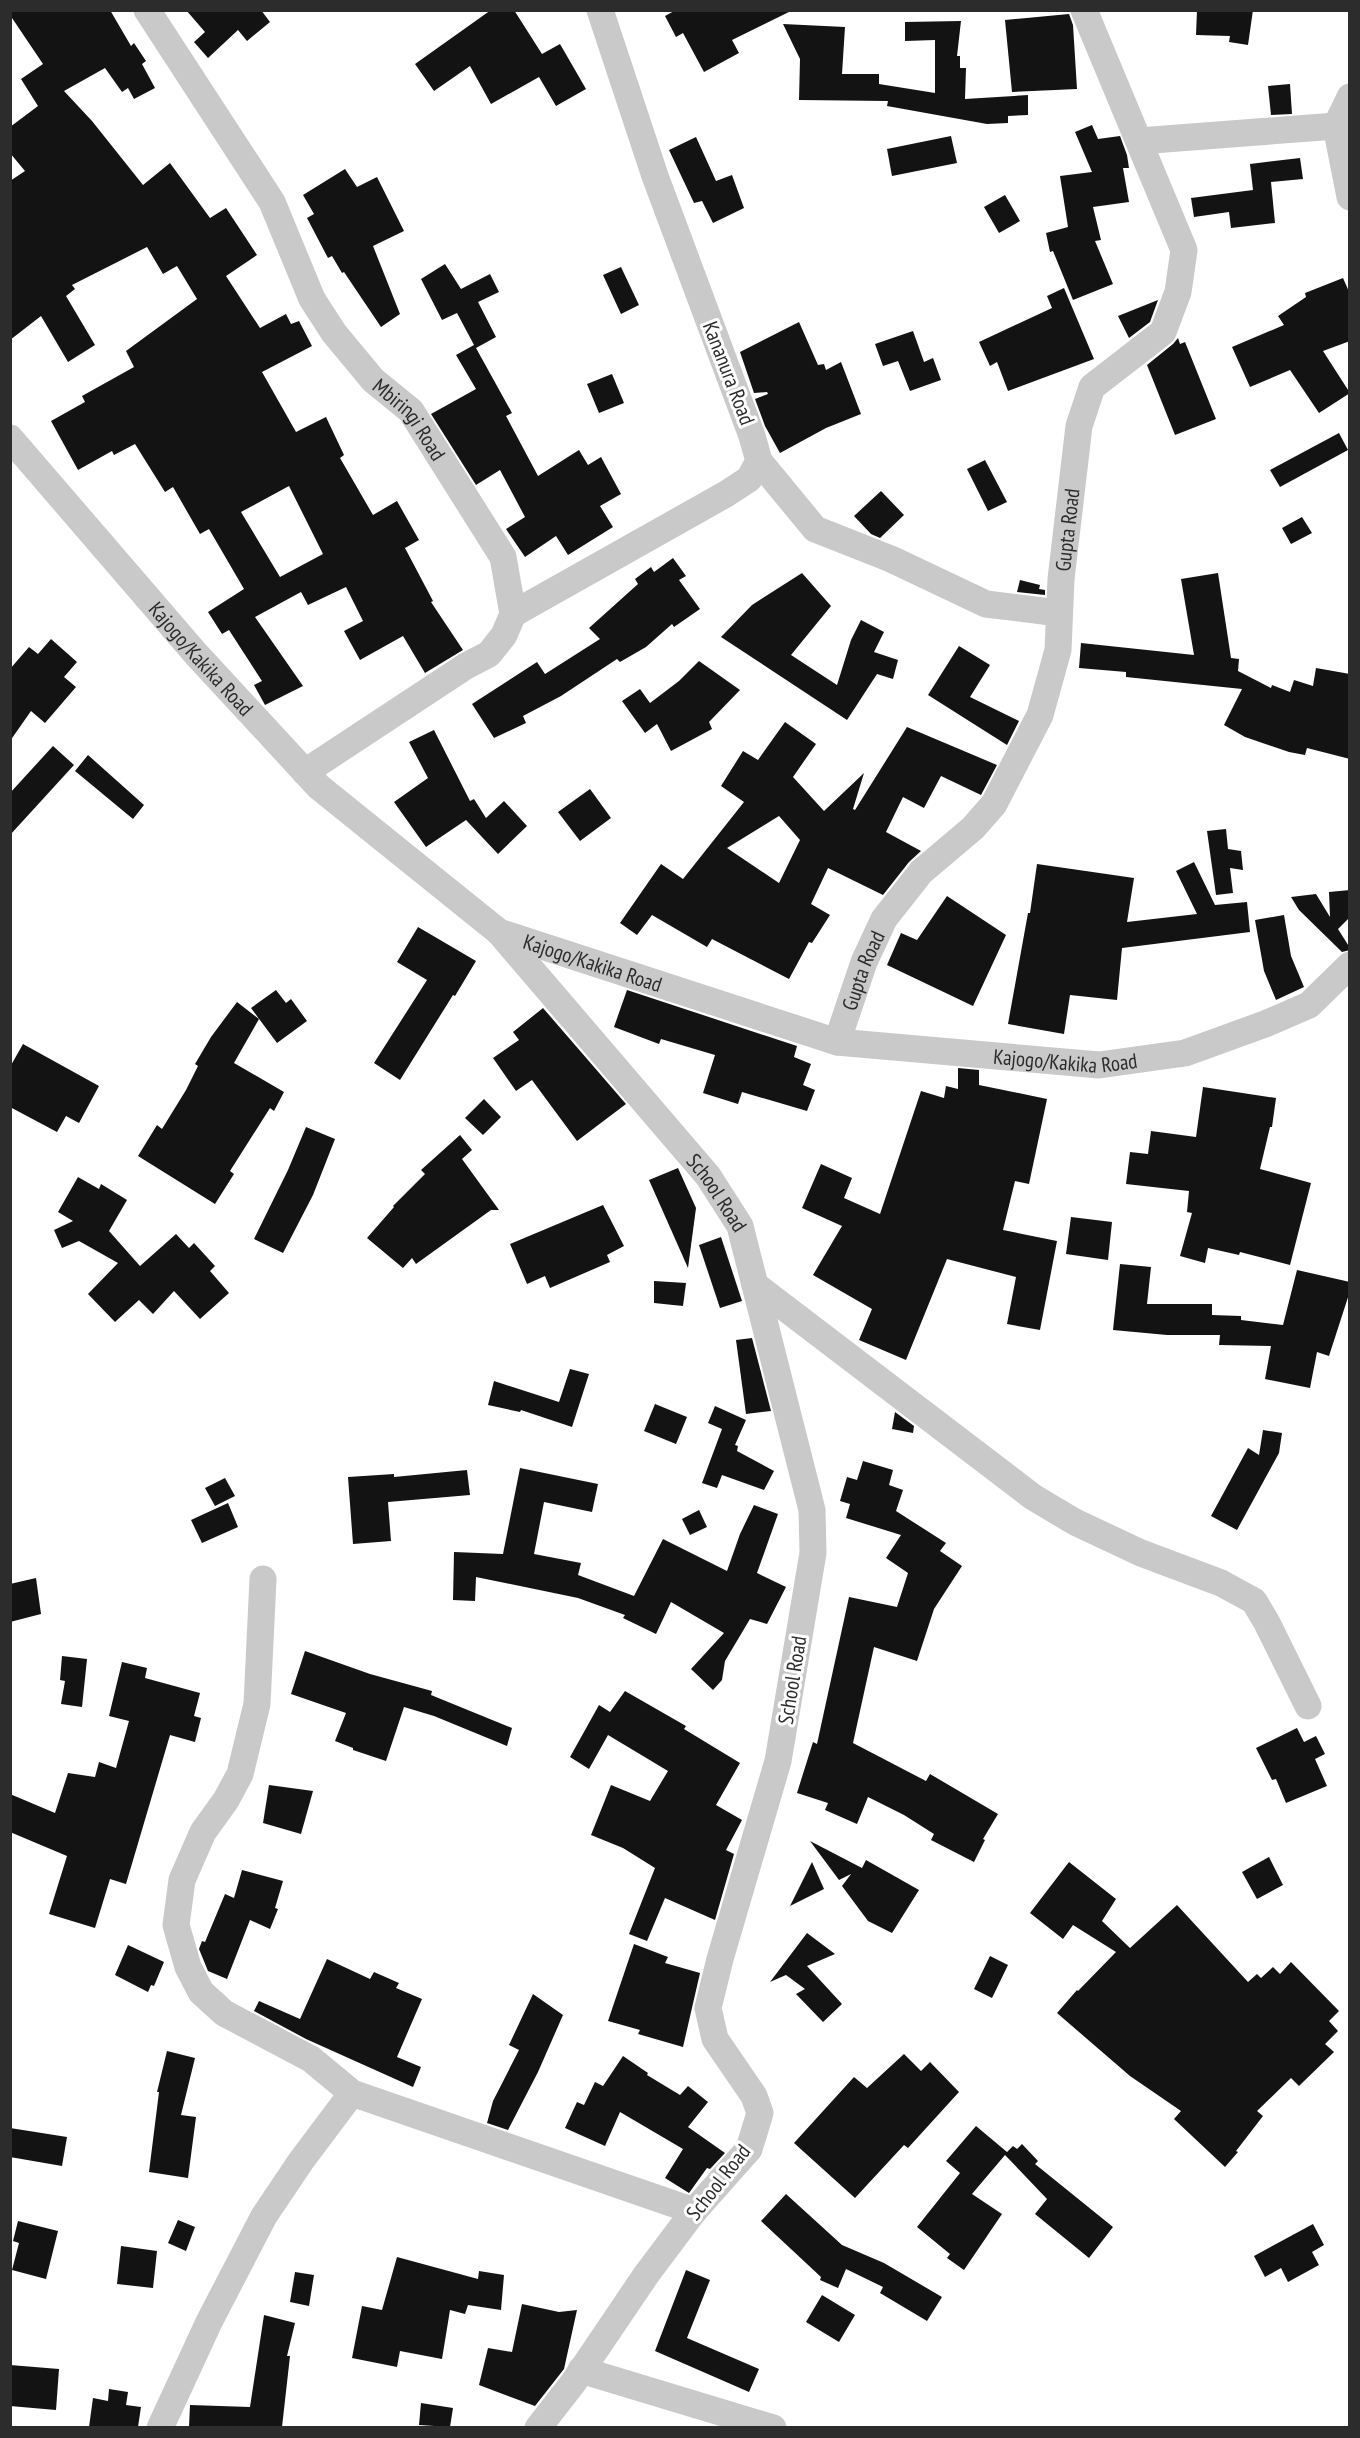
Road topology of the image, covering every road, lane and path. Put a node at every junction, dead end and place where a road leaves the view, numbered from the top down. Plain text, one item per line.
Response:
1 (147, 10) edge
2 (600, 10) edge
3 (1084, 10) edge
4 (1350, 97) edge
5 (1336, 126) junction
6 (1139, 141) junction
7 (1350, 197) edge
8 (10, 438) edge
9 (759, 461) junction
10 (1059, 613) junction
11 (513, 614) junction
12 (305, 772) junction
13 (499, 932) junction
14 (1350, 964) edge
15 (837, 1042) junction
16 (755, 1285) junction
17 (263, 1579) dead end
18 (1308, 1706) dead end
19 (352, 2093) junction
20 (694, 2211) junction
21 (581, 2370) junction
22 (160, 2427) edge
23 (538, 2427) edge
24 (773, 2427) edge

1 - 11 street, Mbiringi Road
2 - 9 street, Kananura Road
3 - 6 street, Gupta Road
4 - 5 street
5 - 6 street
5 - 7 street
6 - 10 street, Gupta Road
8 - 12 street, Kajogo/Kakika Road
9 - 10 street
9 - 11 street
10 - 15 street, Gupta Road
11 - 12 street
12 - 13 street, Kajogo/Kakika Road
13 - 15 street, Kajogo/Kakika Road
13 - 16 street, School Road
14 - 15 street, Kajogo/Kakika Road
16 - 18 street
16 - 20 street, School Road
17 - 19 street
19 - 20 street
19 - 22 street
20 - 21 street, School Road
21 - 23 street, School Road
21 - 24 street

